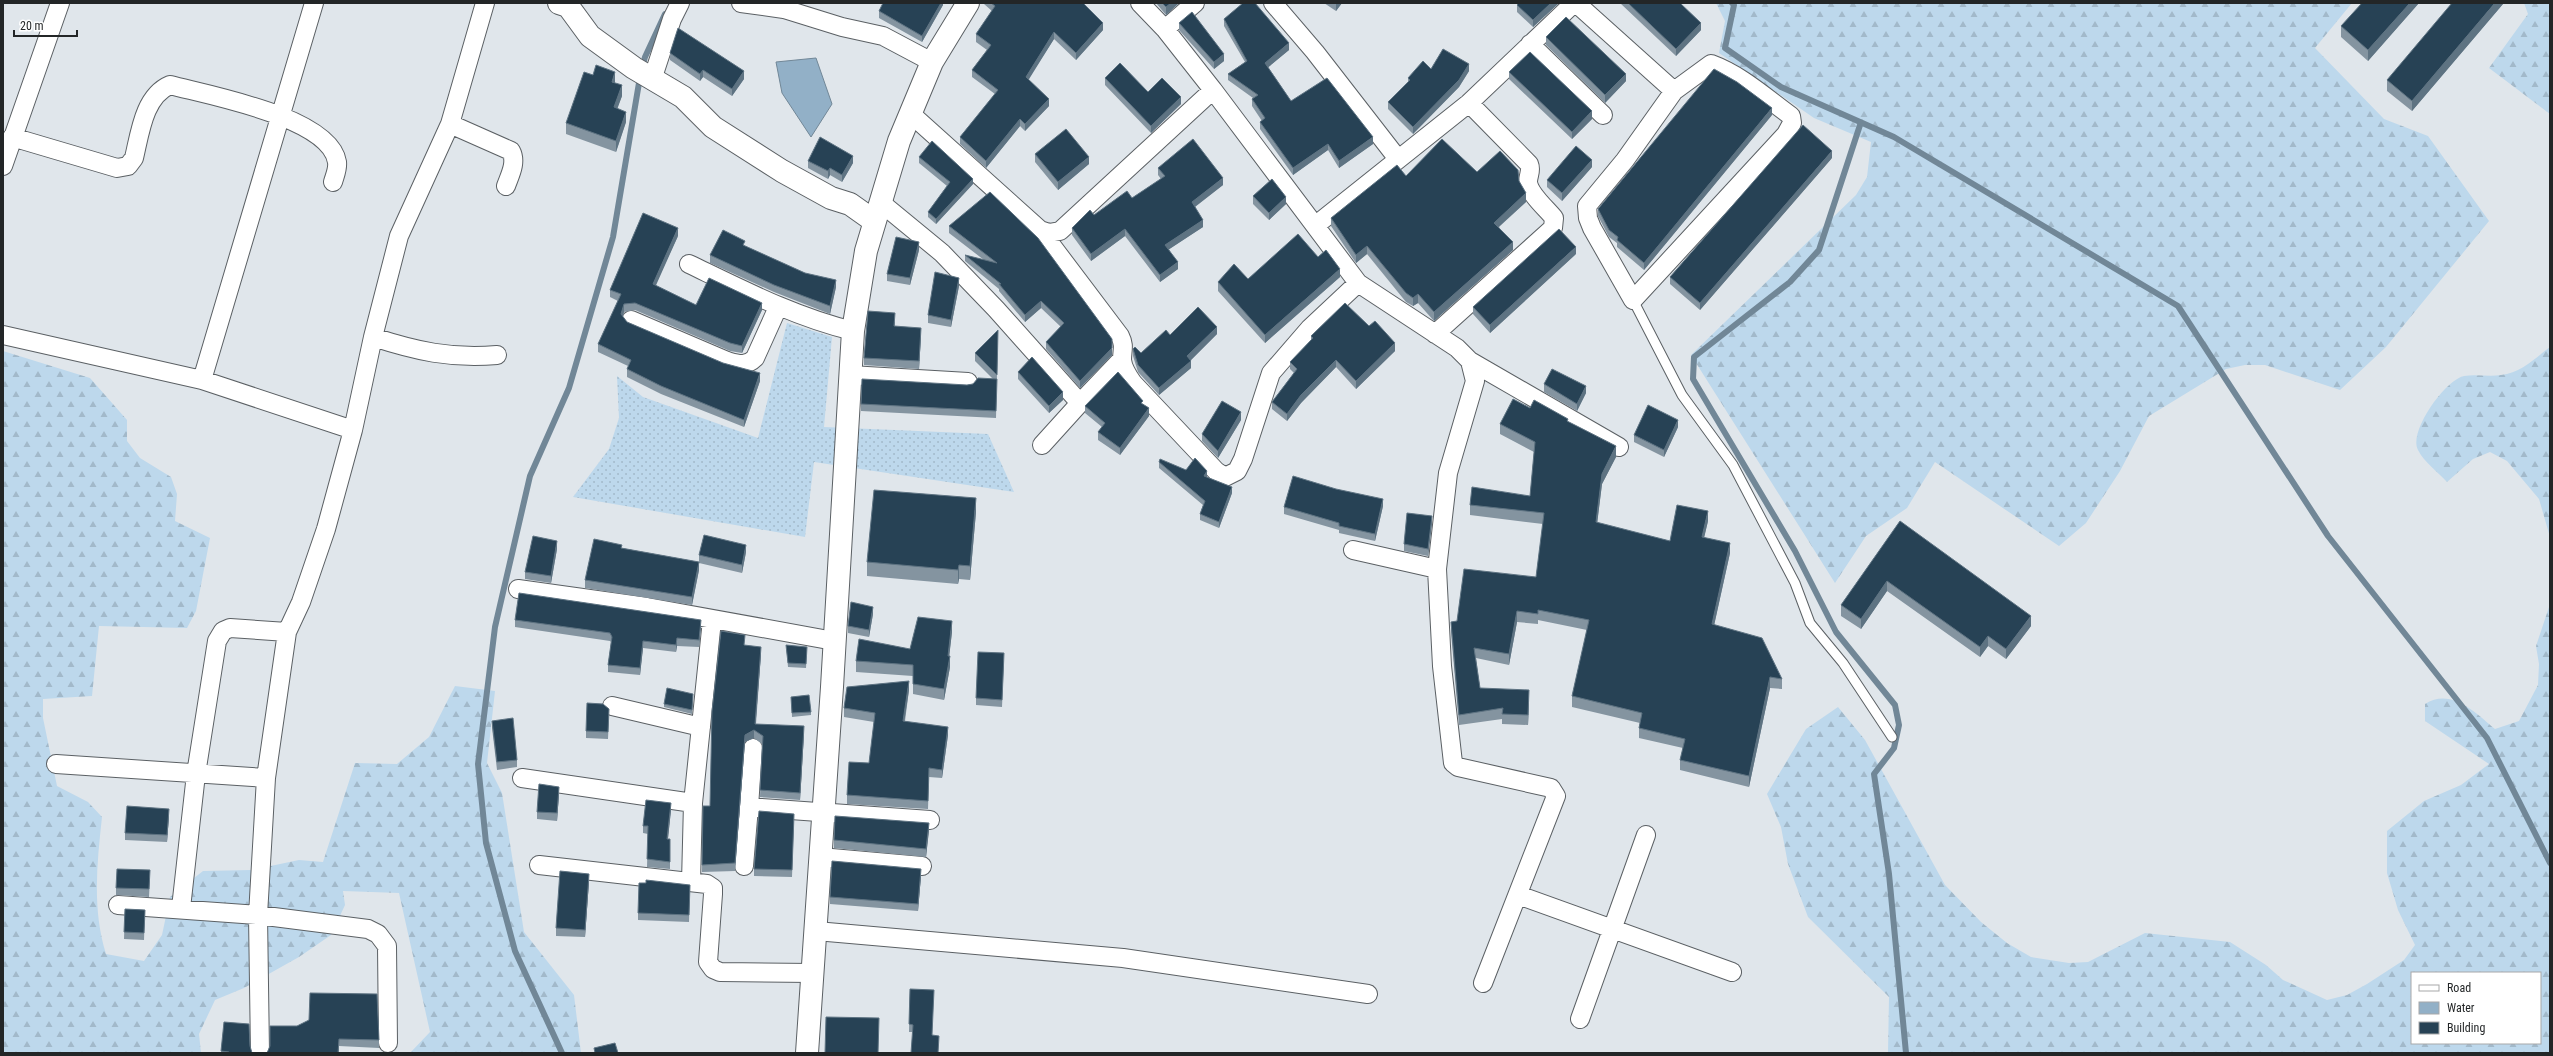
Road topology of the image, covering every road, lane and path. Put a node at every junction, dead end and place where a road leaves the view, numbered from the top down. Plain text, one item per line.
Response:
1 (60, 3) edge
2 (314, 3) edge
3 (484, 3) edge
4 (559, 3) edge
5 (680, 3) edge
6 (741, 3) edge
7 (968, 3) edge
8 (1140, 3) edge
9 (1195, 3) edge
10 (1273, 3) edge
11 (1575, 3) edge
12 (1164, 29) junction
13 (1530, 44) junction
14 (932, 62) junction
15 (644, 73) junction
16 (1213, 90) junction
17 (1674, 91) junction
18 (1469, 103) junction
19 (281, 114) junction
20 (911, 114) junction
21 (1603, 115) dead end
22 (450, 124) junction
23 (12, 137) junction
24 (1398, 159) junction
25 (3, 166) edge
26 (333, 182) dead end
27 (506, 186) dead end
28 (877, 211) junction
29 (1316, 224) junction
30 (1040, 230) junction
31 (689, 264) dead end
32 (1358, 282) junction
33 (1633, 300) junction
34 (778, 307) junction
35 (631, 320) dead end
36 (853, 331) junction
37 (1435, 334) junction
38 (3, 335) edge
39 (373, 337) junction
40 (497, 355) dead end
41 (1122, 359) junction
42 (1470, 362) junction
43 (850, 376) junction
44 (202, 380) junction
45 (968, 382) dead end
46 (1080, 403) junction
47 (353, 430) junction
48 (1042, 445) dead end
49 (1619, 447) dead end
50 (1353, 550) dead end
51 (1437, 569) junction
52 (518, 589) dead end
53 (712, 620) junction
54 (286, 632) junction
55 (834, 641) junction
56 (612, 706) dead end
57 (701, 727) junction
58 (1892, 737) dead end
59 (753, 748) dead end
60 (56, 764) dead end
61 (196, 774) junction
62 (266, 778) junction
63 (522, 778) dead end
64 (693, 803) junction
65 (749, 807) junction
66 (822, 812) junction
67 (930, 820) dead end
68 (1646, 835) dead end
69 (820, 857) junction
70 (539, 865) dead end
71 (744, 866) dead end
72 (922, 866) dead end
73 (691, 882) junction
74 (1518, 895) junction
75 (118, 905) dead end
76 (181, 908) junction
77 (258, 915) junction
78 (1613, 929) junction
79 (816, 932) junction
80 (1732, 972) dead end
81 (813, 973) junction
82 (1484, 983) dead end
83 (1368, 994) dead end
84 (1580, 1019) dead end
85 (388, 1043) dead end
86 (260, 1053) edge
87 (807, 1053) edge

1 - 23 street
2 - 19 street
3 - 22 street
4 - 15 street
5 - 15 street
6 - 14 street
7 - 14 street
8 - 12 street
9 - 12 street
10 - 24 street
11 - 13 street
11 - 17 street
12 - 16 street
13 - 18 street
13 - 21 street
14 - 20 street
15 - 28 street
16 - 29 street
16 - 30 street
17 - 33 street
17 - 33 street
18 - 24 street
18 - 37 street
19 - 23 street
19 - 26 street
19 - 44 street
20 - 28 street
20 - 30 street
22 - 27 street
22 - 39 street
23 - 25 street
24 - 29 street
28 - 36 street
28 - 46 street
29 - 32 street
30 - 41 street
31 - 34 street
32 - 37 street
32 - 41 street
33 - 58 lane
34 - 35 street
34 - 36 street
36 - 43 street
37 - 42 street
38 - 44 street
39 - 40 street
39 - 47 street
41 - 46 street
42 - 49 street
42 - 51 street
43 - 45 street
43 - 55 street
44 - 47 street
46 - 48 street
47 - 54 street
50 - 51 street
51 - 74 street
52 - 53 street
53 - 55 street
53 - 57 street
54 - 61 street
54 - 62 street
55 - 66 street
56 - 57 street
57 - 64 street
59 - 65 street
60 - 61 street
61 - 62 street
61 - 76 street
62 - 77 street
63 - 64 street
64 - 73 street
65 - 66 street
65 - 71 street
66 - 67 street
66 - 69 street
68 - 78 street
69 - 72 street
69 - 79 street
70 - 73 street
73 - 81 street
74 - 78 street
74 - 82 street
75 - 76 street
76 - 77 street
77 - 85 street
77 - 86 street
78 - 80 street
78 - 84 street
79 - 81 street
79 - 83 street
81 - 87 street

